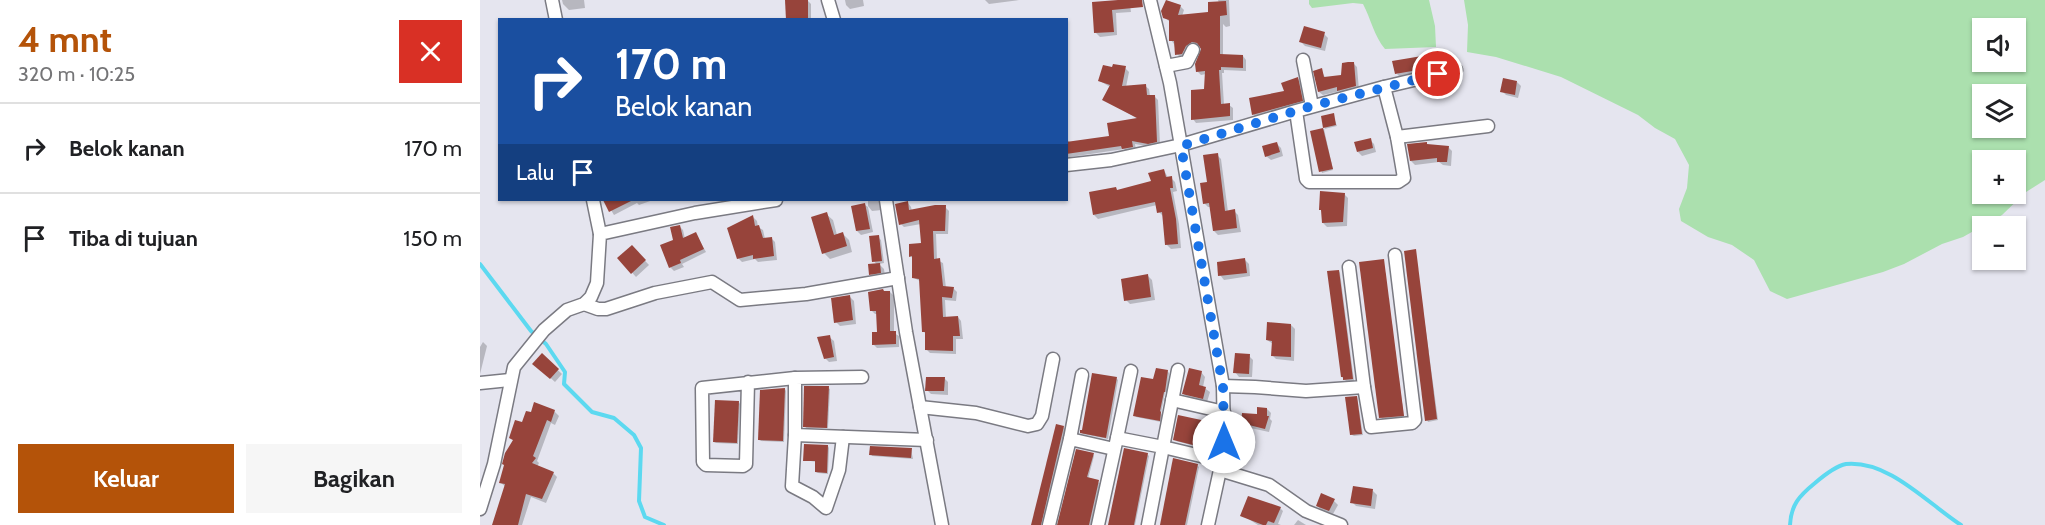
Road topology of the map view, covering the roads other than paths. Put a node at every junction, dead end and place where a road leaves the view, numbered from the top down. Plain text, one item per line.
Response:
1 (552, 0) edge
2 (828, 0) edge
3 (1150, 0) edge
4 (556, 18) edge
5 (833, 18) edge
6 (1193, 50) dead end
7 (1303, 60) dead end
8 (1166, 66) junction
9 (1456, 70) dead end
10 (1384, 87) junction
11 (1312, 106) junction
12 (1296, 111) junction
13 (1488, 126) dead end
14 (1397, 137) junction
15 (1181, 146) junction
16 (1068, 165) edge
17 (593, 201) edge
18 (770, 201) edge
19 (886, 201) edge
20 (600, 234) junction
21 (1395, 255) dead end
22 (1349, 267) dead end
23 (898, 278) junction
24 (584, 304) junction
25 (1053, 359) dead end
26 (1178, 370) dead end
27 (1131, 371) dead end
28 (1083, 375) dead end
29 (862, 377) dead end
30 (795, 378) junction
31 (510, 380) junction
32 (748, 382) junction
33 (480, 383) edge
34 (1223, 387) junction
35 (1364, 387) junction
36 (1172, 400) junction
37 (920, 407) junction
38 (1224, 411) junction
39 (795, 435) junction
40 (843, 436) junction
41 (1070, 439) junction
42 (927, 440) junction
43 (1116, 443) junction
44 (1162, 447) junction
45 (1221, 466) junction
46 (480, 508) edge
47 (942, 525) edge
48 (1049, 525) edge
49 (1098, 525) edge
50 (1148, 525) edge
51 (1208, 525) edge
52 (1341, 525) edge

1 - 4 street
2 - 5 street
3 - 8 street
6 - 8 street
7 - 11 street
8 - 15 street
9 - 10 street
10 - 11 street
10 - 14 street
11 - 12 street
12 - 14 street
12 - 15 street
13 - 14 street
15 - 16 street
15 - 34 street
17 - 20 street
18 - 20 street
19 - 23 street
20 - 24 street
21 - 35 street
22 - 35 street
23 - 24 street
23 - 37 street
24 - 31 street
25 - 37 street
26 - 36 street
27 - 43 street
28 - 41 street
29 - 30 street
30 - 32 street
30 - 39 street
31 - 33 street
31 - 46 street
32 - 32 street
34 - 35 street
34 - 38 street
36 - 38 street
36 - 44 street
37 - 42 street
38 - 45 street
39 - 40 street
39 - 40 street
40 - 42 street
41 - 43 street
41 - 48 street
42 - 47 street
43 - 44 street
43 - 49 street
44 - 45 street
44 - 50 street
45 - 51 street
45 - 52 street

